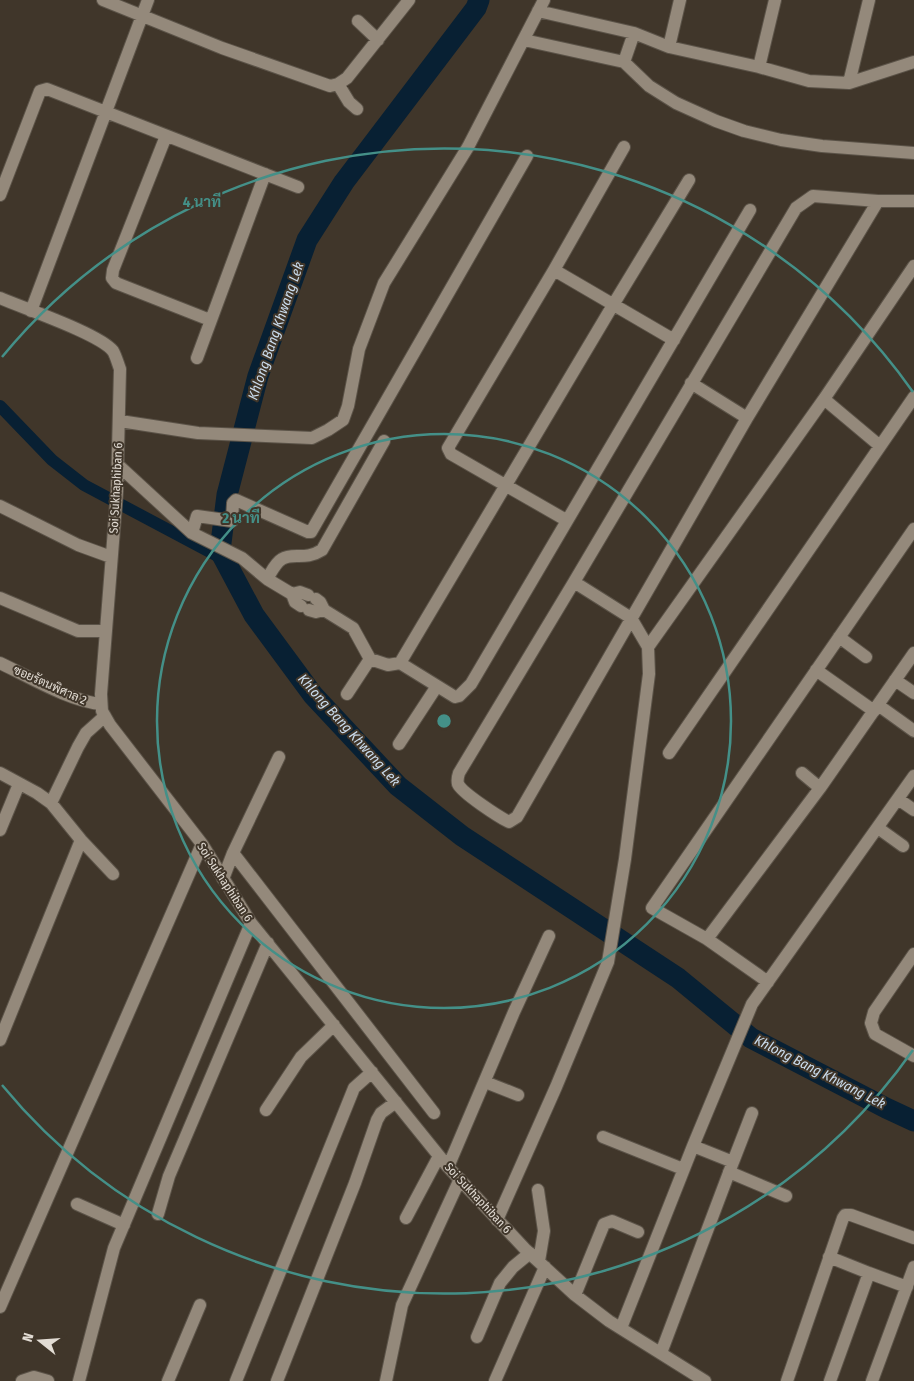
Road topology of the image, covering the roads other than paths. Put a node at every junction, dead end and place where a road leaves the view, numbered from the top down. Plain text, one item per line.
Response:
1 (103, 0) edge
2 (148, 0) edge
3 (409, 0) edge
4 (680, 0) edge
5 (775, 0) edge
6 (868, 0) edge
7 (540, 4) edge
8 (142, 16) junction
9 (358, 21) dead end
10 (634, 33) junction
11 (378, 40) junction
12 (524, 40) junction
13 (669, 47) junction
14 (624, 62) junction
15 (914, 62) edge
16 (759, 67) junction
17 (849, 83) junction
18 (338, 84) junction
19 (357, 109) dead end
20 (105, 112) junction
21 (166, 136) junction
22 (624, 147) dead end
23 (914, 153) edge
24 (528, 156) dead end
25 (265, 174) junction
26 (689, 180) dead end
27 (298, 187) dead end
28 (0, 195) edge
29 (878, 201) junction
30 (914, 201) edge
31 (750, 210) dead end
32 (914, 266) edge
33 (554, 270) junction
34 (0, 298) edge
35 (613, 305) junction
36 (31, 311) junction
37 (210, 320) junction
38 (674, 340) junction
39 (197, 358) dead end
40 (691, 383) junction
41 (914, 397) edge
42 (824, 399) junction
43 (747, 418) junction
44 (120, 421) junction
45 (384, 441) dead end
46 (880, 446) junction
47 (118, 469) junction
48 (506, 485) junction
49 (0, 506) edge
50 (566, 520) junction
51 (914, 529) edge
52 (192, 533) junction
53 (111, 557) junction
54 (267, 580) junction
55 (574, 582) junction
56 (0, 598) edge
57 (631, 618) junction
58 (105, 631) junction
59 (839, 637) junction
60 (648, 647) junction
61 (914, 653) edge
62 (866, 657) dead end
63 (370, 659) junction
64 (0, 663) edge
65 (400, 663) junction
66 (816, 670) junction
67 (895, 680) junction
68 (437, 686) junction
69 (914, 693) edge
70 (347, 694) dead end
71 (876, 708) junction
72 (103, 710) junction
73 (914, 731) edge
74 (399, 744) dead end
75 (669, 753) dead end
76 (279, 757) dead end
77 (0, 773) edge
78 (802, 773) dead end
79 (914, 776) edge
80 (19, 784) junction
81 (820, 788) junction
82 (898, 799) junction
83 (51, 803) junction
84 (914, 810) edge
85 (878, 828) junction
86 (0, 830) edge
87 (82, 840) junction
88 (202, 844) junction
89 (904, 846) dead end
90 (233, 853) junction
91 (113, 874) dead end
92 (223, 879) junction
93 (251, 923) junction
94 (549, 936) dead end
95 (708, 939) junction
96 (268, 943) junction
97 (914, 954) edge
98 (768, 982) junction
99 (334, 1025) junction
100 (0, 1040) edge
101 (914, 1056) edge
102 (372, 1072) junction
103 (485, 1082) junction
104 (518, 1095) dead end
105 (396, 1102) junction
106 (266, 1110) dead end
107 (434, 1113) dead end
108 (752, 1113) dead end
109 (603, 1137) dead end
110 (692, 1146) junction
111 (439, 1156) junction
112 (448, 1167) junction
113 (731, 1167) junction
114 (683, 1169) junction
115 (460, 1179) junction
116 (538, 1190) dead end
117 (786, 1196) dead end
118 (77, 1204) dead end
119 (158, 1214) dead end
120 (406, 1218) dead end
121 (497, 1220) junction
122 (124, 1225) junction
123 (638, 1232) dead end
124 (914, 1238) edge
125 (829, 1257) junction
126 (538, 1261) junction
127 (914, 1267) edge
128 (869, 1272) junction
129 (907, 1287) junction
130 (575, 1295) junction
131 (200, 1305) dead end
132 (0, 1307) edge
133 (621, 1328) junction
134 (477, 1336) dead end
135 (661, 1353) junction
136 (22, 1381) edge
137 (48, 1381) edge
138 (79, 1381) edge
139 (168, 1381) edge
140 (236, 1381) edge
141 (277, 1381) edge
142 (386, 1381) edge
143 (495, 1381) edge
144 (705, 1381) edge
145 (787, 1381) edge
146 (830, 1381) edge
147 (872, 1381) edge

1 - 8 street
2 - 8 street
3 - 11 street
4 - 13 street
5 - 16 street
6 - 17 street
7 - 10 street
7 - 12 street
8 - 18 street
8 - 20 street
9 - 11 street
10 - 13 street
10 - 14 street
11 - 18 street
12 - 14 street
12 - 44 street
13 - 16 street
14 - 23 street
15 - 17 street
16 - 17 street
18 - 19 street
20 - 21 street
20 - 28 street
20 - 36 street
21 - 25 street
21 - 37 street
22 - 33 street
24 - 52 street
25 - 27 street
25 - 37 street
26 - 35 street
29 - 30 street
29 - 40 street
29 - 43 street
31 - 38 street
32 - 42 street
33 - 35 street
33 - 48 street
34 - 36 street, Soi Sukhaphiban 6
35 - 38 street
35 - 48 street
36 - 44 street, Soi Sukhaphiban 6
37 - 39 street
38 - 50 street
40 - 43 street
40 - 55 street
41 - 46 street
42 - 46 street
42 - 60 street
43 - 57 street
44 - 47 street, Soi Sukhaphiban 6
45 - 54 street
46 - 75 street
47 - 52 street
47 - 53 street, Soi Sukhaphiban 6
48 - 50 street
48 - 65 street
49 - 53 street
50 - 68 street
51 - 59 street
52 - 54 street
53 - 58 street, Soi Sukhaphiban 6
54 - 63 street
55 - 57 street
55 - 57 street
56 - 58 street
57 - 60 street
58 - 72 street, Soi Sukhaphiban 6
59 - 62 street
59 - 66 street
60 - 121 street
61 - 67 street
63 - 65 street
63 - 70 street
64 - 72 street, ซอยรัตนพิศาล 2
65 - 68 street
66 - 71 street
66 - 95 street
67 - 69 street
67 - 71 street
68 - 74 street
71 - 73 street
71 - 81 street
72 - 83 street
72 - 88 street, Soi Sukhaphiban 6
76 - 90 street
77 - 80 street
78 - 81 street
79 - 82 street
80 - 83 street
80 - 86 street
81 - 95 street
82 - 84 street
82 - 85 street
83 - 87 street
85 - 89 street
85 - 98 street
87 - 91 street
87 - 100 street
88 - 92 street, Soi Sukhaphiban 6
88 - 132 street
90 - 92 street
90 - 107 street
92 - 93 street, Soi Sukhaphiban 6
93 - 96 street, Soi Sukhaphiban 6
93 - 122 street
94 - 103 street
95 - 98 street
96 - 99 street, Soi Sukhaphiban 6
96 - 119 street
97 - 101 street
98 - 110 street
99 - 102 street, Soi Sukhaphiban 6
99 - 106 street
102 - 105 street, Soi Sukhaphiban 6
102 - 140 street
103 - 104 street
103 - 112 street
105 - 111 street, Soi Sukhaphiban 6
105 - 141 street
108 - 113 street
109 - 114 street
110 - 113 street
110 - 114 street
111 - 112 street, Soi Sukhaphiban 6
111 - 120 street
112 - 115 street, Soi Sukhaphiban 6
113 - 117 street
113 - 135 street
114 - 133 street
115 - 121 street, Soi Sukhaphiban 6
115 - 142 street
116 - 126 street
118 - 122 street
121 - 126 street, Soi Sukhaphiban 6
122 - 138 street
123 - 130 street
124 - 125 street
125 - 128 street
125 - 145 street
126 - 130 street, Soi Sukhaphiban 6
126 - 134 street
126 - 143 street
127 - 129 street
128 - 129 street
128 - 146 street
129 - 147 street
130 - 133 street, Soi Sukhaphiban 6
131 - 139 street
133 - 135 street, Soi Sukhaphiban 6
135 - 144 street, Soi Sukhaphiban 6
136 - 137 street

